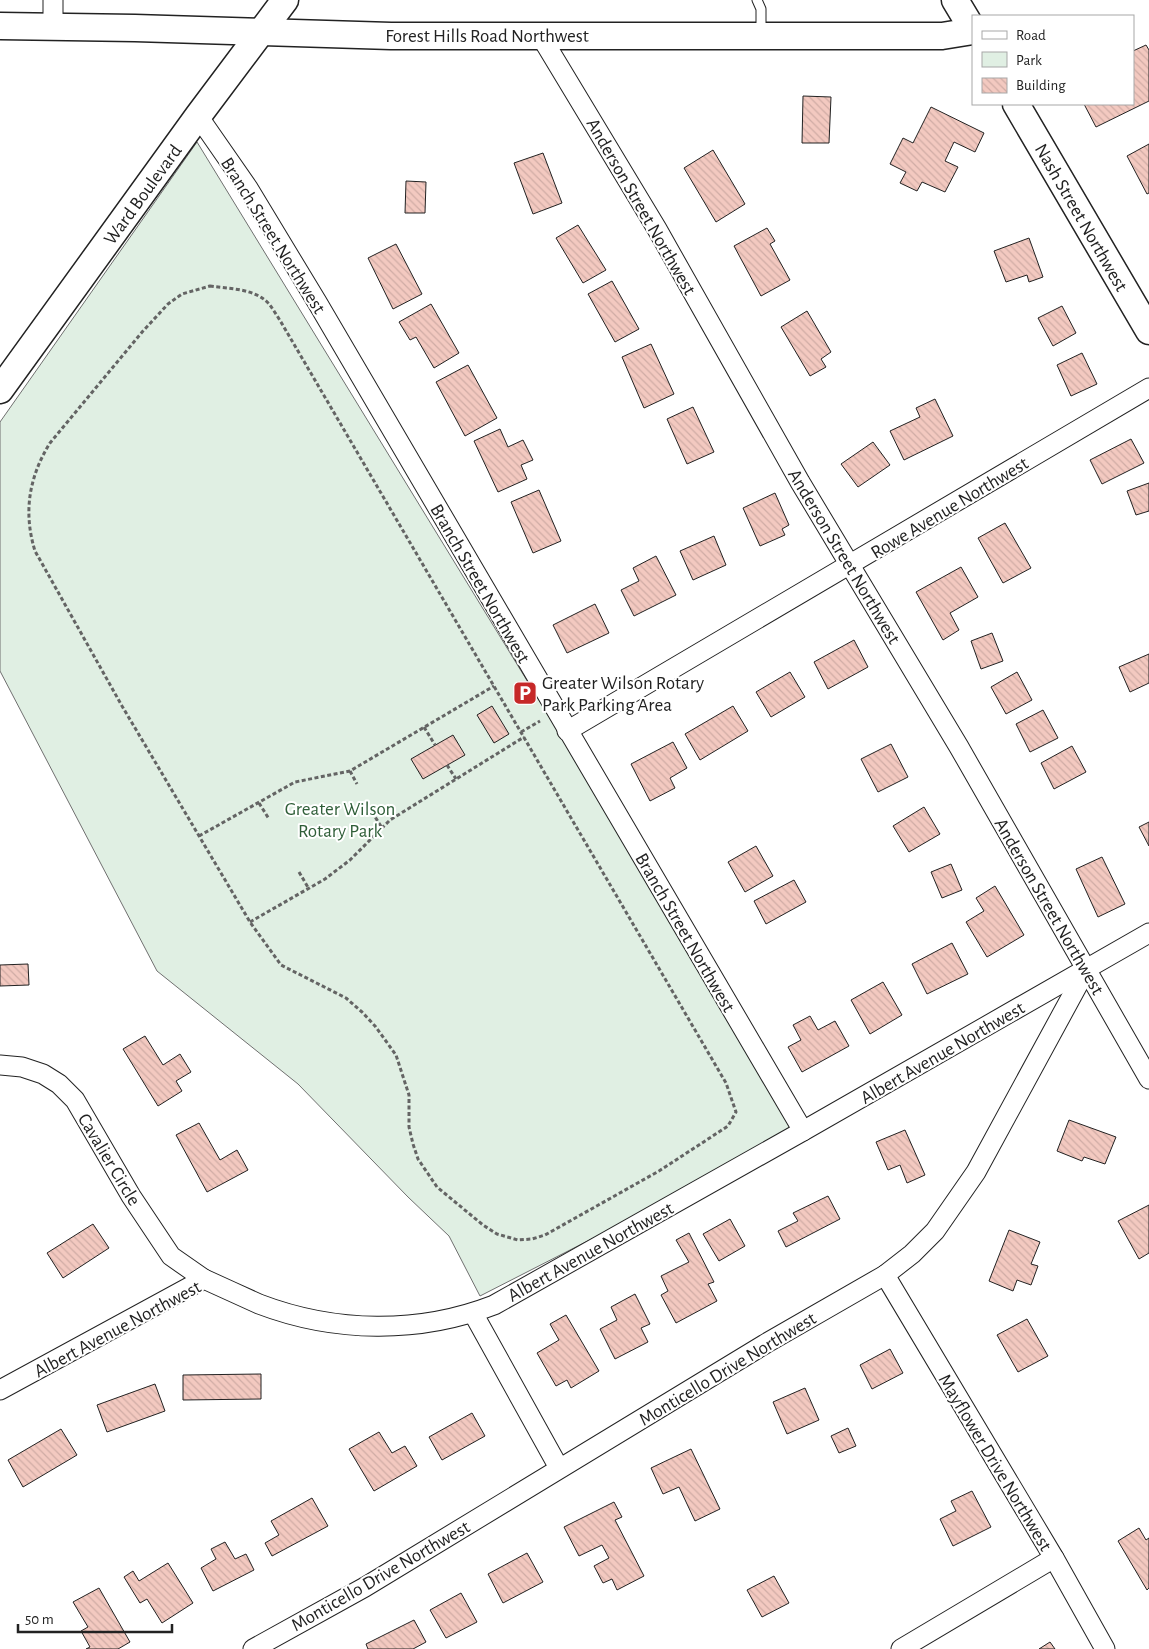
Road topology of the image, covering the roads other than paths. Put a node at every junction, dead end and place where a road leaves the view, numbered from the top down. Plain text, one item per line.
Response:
1 (53, 0) edge
2 (285, 0) edge
3 (757, 0) edge
4 (955, 0) edge
5 (0, 26) edge
6 (53, 27) junction
7 (972, 28) edge
8 (972, 30) edge
9 (262, 32) junction
10 (540, 35) junction
11 (761, 35) junction
12 (1017, 105) edge
13 (198, 116) junction
14 (1149, 331) edge
15 (1149, 388) edge
16 (0, 390) edge
17 (850, 565) junction
18 (567, 731) junction
19 (1149, 933) edge
20 (1086, 970) junction
21 (0, 1065) edge
22 (1149, 1079) edge
23 (803, 1131) junction
24 (885, 1275) junction
25 (204, 1279) junction
26 (473, 1313) junction
27 (0, 1390) edge
28 (559, 1468) junction
29 (1054, 1558) junction
30 (253, 1649) edge
31 (901, 1649) edge
32 (1105, 1649) edge

1 - 6 street
2 - 9 main road, Ward Boulevard
3 - 11 lane
4 - 7 main road
5 - 6 main road, Forest Hills Road Northwest
6 - 9 main road, Forest Hills Road Northwest
8 - 11 main road, Forest Hills Road Northwest
9 - 10 main road, Forest Hills Road Northwest
9 - 13 main road, Ward Boulevard
10 - 11 main road, Forest Hills Road Northwest
10 - 17 street, Anderson Street Northwest
12 - 14 main road, Nash Street Northwest
13 - 16 main road, Ward Boulevard
13 - 18 street, Branch Street Northwest
15 - 17 street, Rowe Avenue Northwest
17 - 18 street, Rowe Avenue Northwest
17 - 20 street, Anderson Street Northwest
18 - 23 street, Branch Street Northwest
19 - 20 street, Albert Avenue Northwest
20 - 22 street, Anderson Street Northwest
20 - 23 street, Albert Avenue Northwest
20 - 24 street, Monticello Drive Northwest
21 - 25 street, Cavalier Circle
23 - 26 street, Albert Avenue Northwest
24 - 28 street, Monticello Drive Northwest
24 - 29 street, Mayflower Drive Northwest
25 - 26 street, Albert Avenue Northwest
25 - 27 street, Albert Avenue Northwest
26 - 28 street
28 - 30 street, Monticello Drive Northwest
29 - 31 street
29 - 32 street, Mayflower Drive Northwest

